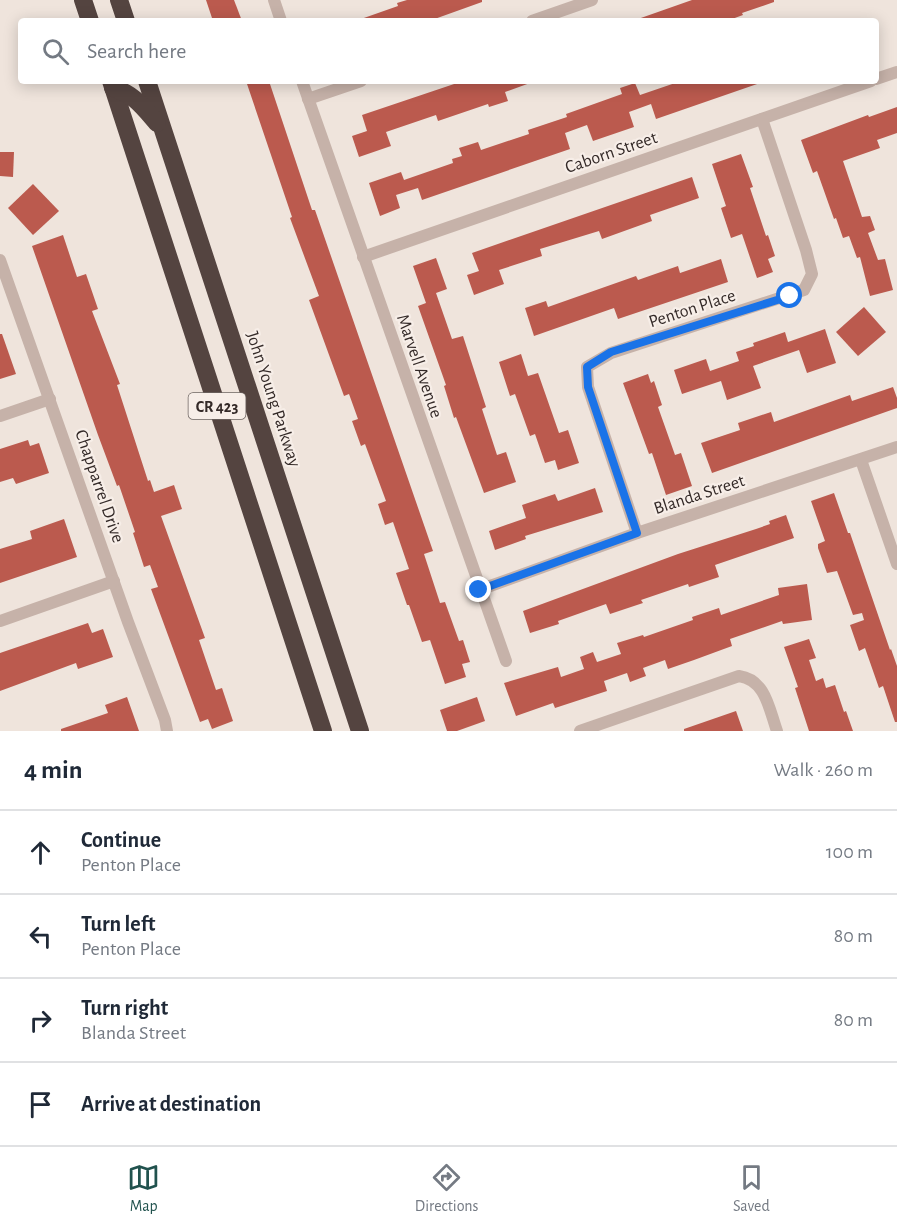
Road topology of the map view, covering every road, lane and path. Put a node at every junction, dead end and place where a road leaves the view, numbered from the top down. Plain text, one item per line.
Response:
1 (83, 0) edge
2 (119, 0) edge
3 (274, 0) edge
4 (592, 0) edge
5 (89, 18) edge
6 (125, 18) edge
7 (280, 18) edge
8 (541, 18) edge
9 (897, 72) edge
10 (879, 78) edge
11 (148, 84) edge
12 (303, 84) edge
13 (352, 84) edge
14 (862, 84) edge
15 (112, 85) edge
16 (308, 99) junction
17 (762, 119) junction
18 (164, 131) junction
19 (363, 257) junction
20 (1, 261) edge
21 (50, 399) junction
22 (0, 416) edge
23 (897, 447) edge
24 (861, 460) junction
25 (637, 533) junction
26 (897, 564) edge
27 (114, 581) junction
28 (479, 590) junction
29 (0, 621) edge
30 (506, 661) dead end
31 (166, 725) edge
32 (323, 731) edge
33 (360, 731) edge
34 (580, 731) edge
35 (777, 731) edge

1 - 5 highway
2 - 6 highway
3 - 7 street
4 - 8 street
9 - 10 street
11 - 18 highway, John Young Parkway / CR 423
12 - 16 street, Marvell Avenue
13 - 16 street
14 - 17 street, Caborn Street
15 - 18 highway
15 - 32 highway, CR 423
16 - 19 street, Marvell Avenue
17 - 19 street, Caborn Street
17 - 25 street, Penton Place
18 - 33 highway, John Young Parkway / CR 423
19 - 28 street, Marvell Avenue
20 - 21 street, Chapparrel Drive
21 - 22 street
21 - 27 street, Chapparrel Drive
23 - 24 street, Blanda Street
24 - 25 street, Blanda Street
24 - 26 street
25 - 28 street, Blanda Street
27 - 29 street
27 - 31 street, Chapparrel Drive
28 - 30 street, Marvell Avenue
34 - 35 street

